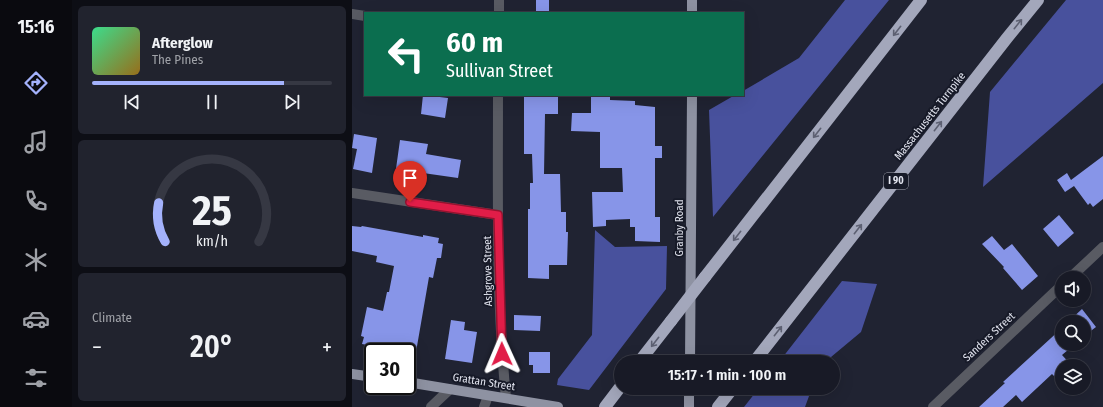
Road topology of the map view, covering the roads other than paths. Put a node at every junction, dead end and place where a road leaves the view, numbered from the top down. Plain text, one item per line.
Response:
1 (499, 0) edge
2 (692, 0) edge
3 (921, 0) edge
4 (1038, 0) edge
5 (499, 12) edge
6 (692, 12) edge
7 (352, 14) edge
8 (364, 16) edge
9 (498, 96) edge
10 (692, 96) edge
11 (352, 193) edge
12 (498, 215) junction
13 (1103, 247) edge
14 (1077, 271) edge
15 (1055, 292) edge
16 (644, 355) edge
17 (690, 355) edge
18 (759, 355) edge
19 (352, 374) edge
20 (364, 376) edge
21 (416, 383) edge
22 (450, 389) junction
23 (614, 395) edge
24 (689, 395) edge
25 (727, 395) edge
26 (488, 396) junction
27 (506, 398) junction
28 (431, 407) edge
29 (484, 407) edge
30 (558, 407) edge
31 (605, 407) edge
32 (689, 407) edge
33 (718, 407) edge
34 (933, 407) edge

1 - 5 street
2 - 6 main road
3 -> 16 highway, bridge
18 -> 4 highway, Massachusetts Turnpike / I 90
7 - 8 street
9 - 12 street, Ashgrove Street
10 - 17 main road, Granby Road
11 - 12 street
12 - 27 street, Ashgrove Street
13 - 14 street
15 - 34 street, Sanders Street
19 - 20 main road
21 - 22 main road, Grattan Street
22 - 26 main road, Grattan Street
22 - 28 street
23 - 31 highway
24 - 32 main road
25 - 33 highway
26 - 27 main road, Grattan Street
26 - 29 street
27 - 30 main road, Grattan Street

